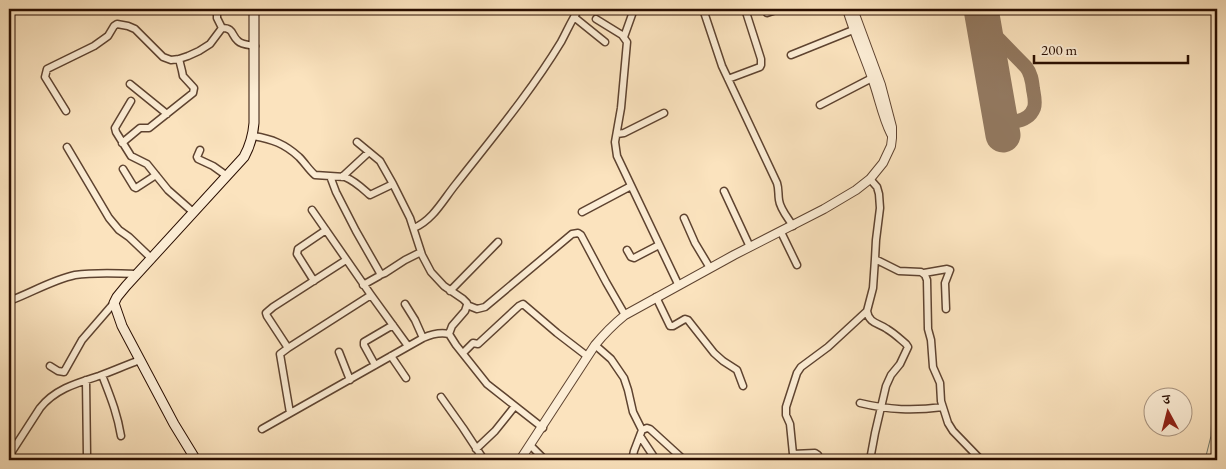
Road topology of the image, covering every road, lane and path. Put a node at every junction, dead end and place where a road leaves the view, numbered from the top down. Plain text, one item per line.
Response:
1 (217, 9) edge
2 (254, 9) edge
3 (579, 9) edge
4 (634, 9) edge
5 (703, 9) edge
6 (745, 9) edge
7 (779, 9) edge
8 (846, 9) edge
9 (854, 9) edge
10 (767, 13) dead end
11 (574, 17) junction
12 (596, 19) dead end
13 (222, 28) junction
14 (853, 30) junction
15 (624, 38) junction
16 (605, 42) dead end
17 (255, 46) junction
18 (791, 56) dead end
19 (179, 59) junction
20 (872, 78) junction
21 (728, 79) junction
22 (130, 84) dead end
23 (131, 101) dead end
24 (820, 105) dead end
25 (66, 111) dead end
26 (664, 113) dead end
27 (167, 114) junction
28 (617, 134) junction
29 (253, 136) junction
30 (892, 138) junction
31 (122, 142) junction
32 (357, 142) dead end
33 (67, 147) dead end
34 (200, 150) dead end
35 (369, 152) junction
36 (123, 169) dead end
37 (156, 175) junction
38 (227, 176) junction
39 (330, 176) junction
40 (342, 177) junction
41 (870, 178) junction
42 (393, 184) junction
43 (631, 186) junction
44 (724, 191) dead end
45 (312, 210) dead end
46 (193, 212) junction
47 (582, 212) dead end
48 (684, 218) dead end
49 (793, 226) junction
50 (414, 228) junction
51 (326, 230) junction
52 (781, 232) junction
53 (498, 242) dead end
54 (659, 245) junction
55 (750, 247) junction
56 (627, 250) dead end
57 (421, 252) junction
58 (151, 258) junction
59 (875, 259) junction
60 (346, 260) junction
61 (797, 264) dead end
62 (710, 268) junction
63 (924, 273) junction
64 (137, 274) junction
65 (380, 274) junction
66 (314, 281) junction
67 (678, 284) junction
68 (363, 285) junction
69 (450, 291) junction
70 (371, 295) junction
71 (656, 297) junction
72 (9, 301) edge
73 (114, 303) junction
74 (404, 304) dead end
75 (468, 305) junction
76 (946, 310) dead end
77 (867, 311) junction
78 (625, 315) junction
79 (393, 325) junction
80 (449, 334) junction
81 (423, 338) junction
82 (595, 345) junction
83 (408, 346) junction
84 (288, 348) junction
85 (339, 352) dead end
86 (462, 354) junction
87 (391, 356) junction
88 (588, 356) junction
89 (140, 360) junction
90 (375, 365) junction
91 (50, 366) dead end
92 (102, 375) junction
93 (406, 378) dead end
94 (86, 380) junction
95 (350, 380) junction
96 (743, 386) dead end
97 (441, 397) dead end
98 (860, 404) dead end
99 (514, 406) junction
100 (942, 407) junction
101 (881, 408) junction
102 (290, 413) junction
103 (542, 428) junction
104 (262, 429) dead end
105 (641, 433) junction
106 (121, 436) dead end
107 (530, 445) junction
108 (476, 449) junction
109 (9, 456) edge
110 (87, 456) dead end
111 (794, 457) edge
112 (196, 460) edge
113 (484, 460) edge
114 (520, 460) edge
115 (545, 460) edge
116 (632, 460) edge
117 (656, 460) edge
118 (684, 460) edge
119 (819, 460) edge
120 (870, 460) edge
121 (980, 460) edge

1 - 13 street
2 - 17 main road
3 - 11 street
4 - 15 street
5 - 21 street
6 - 21 street
7 - 10 street
8 - 14 street
9 - 30 street
11 - 16 street
11 - 50 street
12 - 15 street
13 - 17 street
13 - 19 street
14 - 18 street
14 - 20 street
15 - 28 street
17 - 29 main road
19 - 25 street
19 - 27 street
20 - 24 street
20 - 30 street
21 - 49 street
22 - 27 street
23 - 31 street
26 - 28 street
27 - 31 street
28 - 43 street
29 - 38 main road
29 - 39 street
30 - 41 street
31 - 37 street
32 - 35 street
33 - 58 street
34 - 38 street
35 - 40 street
35 - 42 street
36 - 37 street
37 - 46 street
38 - 46 main road
39 - 40 street
39 - 65 street
40 - 42 street
41 - 49 street
41 - 59 street
42 - 50 street
43 - 47 street
43 - 54 street
44 - 55 street
45 - 51 street
46 - 58 main road
48 - 62 street
49 - 52 street
50 - 57 street
51 - 60 street
51 - 66 street
52 - 55 street
52 - 61 street
53 - 69 street
54 - 56 street
54 - 67 street
55 - 62 street
57 - 65 street
57 - 69 street
58 - 64 main road
59 - 63 street
59 - 77 street
60 - 66 street
60 - 68 street
62 - 67 street
63 - 76 street
63 - 100 street
64 - 72 street
64 - 73 main road
65 - 68 street
66 - 84 street
67 - 71 street
68 - 70 street
69 - 75 street
70 - 79 street
70 - 84 street
71 - 78 street
71 - 96 street
73 - 89 main road
73 - 91 street
74 - 81 street
75 - 78 street
75 - 80 street
77 - 101 street
77 - 111 street
78 - 82 street
79 - 83 street
79 - 90 street
80 - 81 street
80 - 86 street
81 - 83 street
82 - 88 street
82 - 105 street
83 - 87 street
84 - 102 street
85 - 95 street
86 - 88 street
86 - 99 street
87 - 90 street
87 - 93 street
88 - 103 street
89 - 92 street
89 - 112 main road
90 - 95 street
92 - 94 street
92 - 106 street
94 - 109 street
94 - 110 street
95 - 102 street
97 - 108 street
98 - 101 street
99 - 103 street
99 - 108 street
100 - 101 street
100 - 121 street
101 - 120 street
102 - 104 street
103 - 107 street
105 - 116 street
105 - 117 street
105 - 118 street
107 - 114 street
107 - 115 street
108 - 113 street
111 - 119 street

